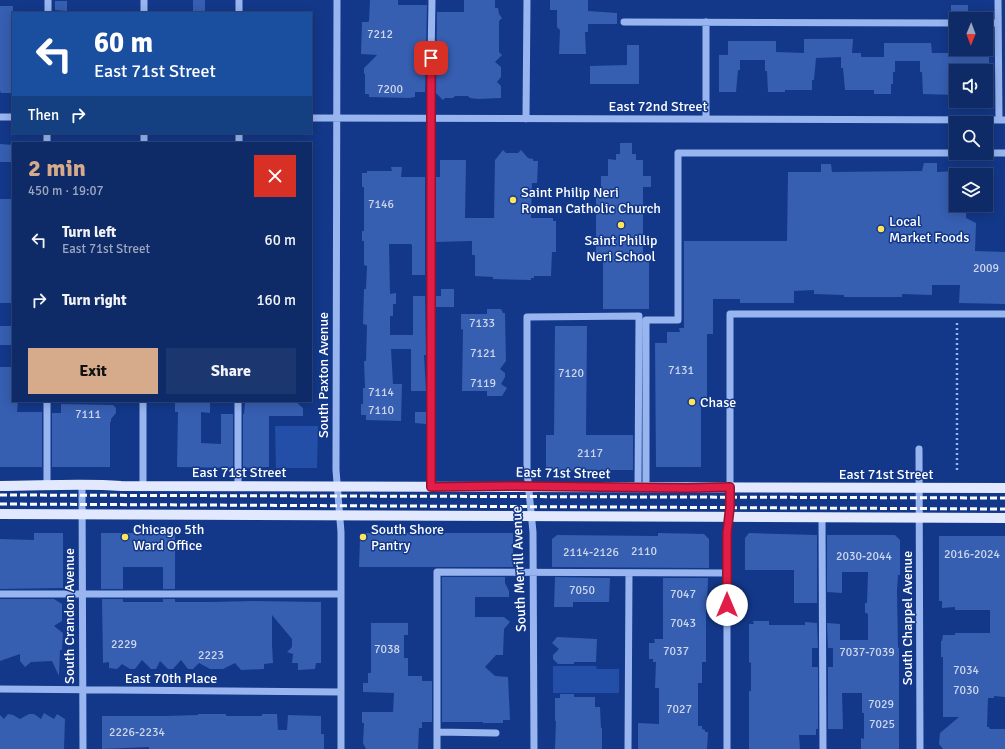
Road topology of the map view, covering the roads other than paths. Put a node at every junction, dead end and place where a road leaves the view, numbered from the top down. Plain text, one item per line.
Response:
1 (48, 0) edge
2 (144, 0) edge
3 (239, 0) edge
4 (337, 0) edge
5 (432, 0) edge
6 (527, 0) edge
7 (998, 0) edge
8 (48, 12) edge
9 (144, 12) edge
10 (239, 12) edge
11 (624, 22) dead end
12 (706, 22) junction
13 (949, 23) edge
14 (993, 23) edge
15 (998, 23) junction
16 (0, 117) edge
17 (12, 117) edge
18 (312, 118) edge
19 (337, 118) junction
20 (430, 118) junction
21 (526, 119) junction
22 (706, 119) junction
23 (1002, 120) edge
24 (1005, 154) edge
25 (1005, 314) edge
26 (47, 402) edge
27 (143, 402) edge
28 (238, 402) edge
29 (919, 449) dead end
30 (82, 484) junction
31 (0, 486) edge
32 (47, 486) junction
33 (143, 486) junction
34 (238, 486) junction
35 (337, 486) junction
36 (529, 486) junction
37 (431, 487) junction
38 (730, 487) junction
39 (642, 488) junction
40 (920, 488) junction
41 (1005, 488) edge
42 (0, 514) edge
43 (82, 514) junction
44 (339, 515) junction
45 (532, 516) junction
46 (728, 517) junction
47 (822, 517) junction
48 (920, 518) junction
49 (1005, 518) edge
50 (534, 573) junction
51 (727, 573) junction
52 (629, 574) junction
53 (0, 594) edge
54 (83, 594) junction
55 (341, 594) junction
56 (0, 689) edge
57 (82, 690) junction
58 (341, 692) junction
59 (437, 732) junction
60 (496, 733) dead end
61 (82, 749) edge
62 (341, 749) edge
63 (437, 749) edge
64 (534, 749) edge
65 (628, 749) edge
66 (727, 749) edge
67 (823, 749) edge
68 (920, 749) edge

1 - 8 street
2 - 9 street
3 - 10 street
4 - 19 street, South Paxton Avenue
5 - 20 street
6 - 21 street
7 - 15 street
11 - 12 street
12 - 13 street
12 - 22 street
14 - 15 street
15 - 23 street
16 - 17 street
18 - 19 street, East 72nd Street
19 - 20 street, East 72nd Street
19 - 35 street, South Paxton Avenue
20 - 21 street, East 72nd Street
20 - 37 street
21 - 22 street, East 72nd Street
22 - 23 street, East 72nd Street
24 - 39 street
25 - 38 street
26 - 32 street
27 - 33 street
28 - 34 street
29 - 40 street, South Chappel Avenue
30 - 32 main road, East 71st Street
30 - 33 main road, East 71st Street
30 - 43 street, South Crandon Avenue
31 - 32 main road, East 71st Street
33 - 34 main road, East 71st Street
34 - 35 main road, East 71st Street
35 - 37 main road, East 71st Street
35 - 44 street, South Paxton Avenue
36 - 37 main road, East 71st Street
36 - 39 main road, East 71st Street
36 - 39 street, South Merrill Avenue
36 - 45 street, South Merrill Avenue
38 - 39 main road, East 71st Street
38 - 40 main road, East 71st Street
38 - 46 street
40 - 41 main road, East 71st Street
40 - 48 street, South Chappel Avenue
42 - 43 main road
43 - 44 main road
43 - 54 street, South Crandon Avenue
44 - 45 main road
44 - 55 street, South Paxton Avenue
45 - 46 main road
45 - 50 street, South Merrill Avenue
46 - 47 main road
46 - 51 street
47 - 48 main road
47 - 67 street
48 - 49 main road
48 - 68 street, South Chappel Avenue
50 - 52 street
50 - 59 street
50 - 64 street, South Merrill Avenue
51 - 52 street
51 - 66 street
52 - 65 street
53 - 54 street
54 - 55 street
54 - 57 street, South Crandon Avenue
55 - 58 street, South Paxton Avenue
56 - 57 street, East 70th Place
57 - 58 street, East 70th Place
57 - 61 street, South Crandon Avenue
58 - 62 street, South Paxton Avenue
59 - 60 street
59 - 63 street

